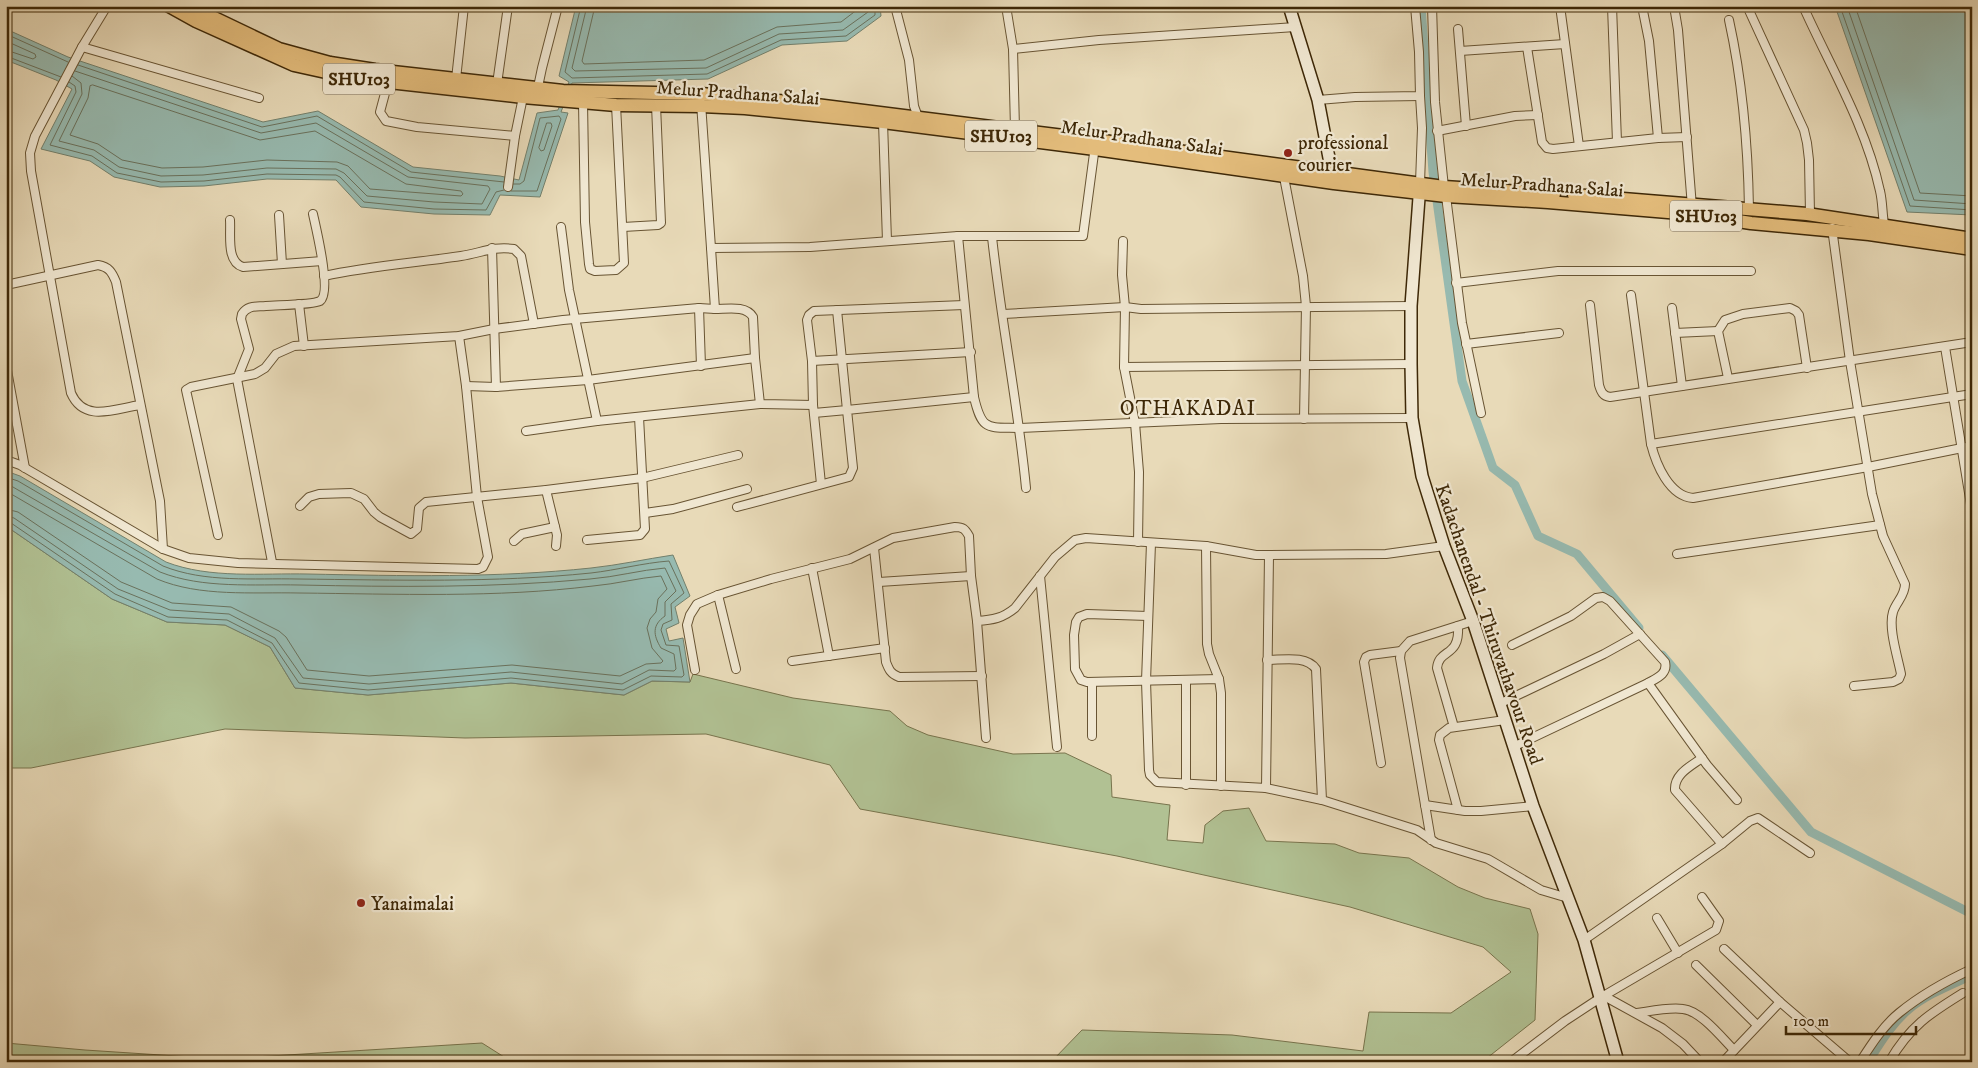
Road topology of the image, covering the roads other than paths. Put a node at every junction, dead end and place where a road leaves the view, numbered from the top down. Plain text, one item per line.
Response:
1 (107, 6) edge
2 (169, 6) edge
3 (464, 6) edge
4 (508, 6) edge
5 (558, 6) edge
6 (896, 6) edge
7 (1006, 6) edge
8 (1289, 6) edge
9 (1414, 6) edge
10 (1432, 6) edge
11 (1560, 6) edge
12 (1612, 6) edge
13 (1642, 6) edge
14 (1674, 6) edge
15 (1747, 6) edge
16 (1803, 6) edge
17 (194, 7) edge
18 (1729, 20) dead end
19 (1295, 27) junction
20 (1458, 28) dead end
21 (1566, 44) junction
22 (82, 47) junction
23 (1527, 47) junction
24 (1013, 49) junction
25 (1460, 51) junction
26 (456, 79) junction
27 (388, 82) junction
28 (497, 84) junction
29 (538, 87) junction
30 (565, 95) junction
31 (1420, 96) junction
32 (259, 98) dead end
33 (523, 98) junction
34 (701, 100) junction
35 (1318, 100) junction
36 (583, 102) junction
37 (616, 105) junction
38 (656, 105) junction
39 (1538, 115) junction
40 (918, 117) junction
41 (883, 122) junction
42 (1466, 126) junction
43 (1015, 129) junction
44 (1438, 130) junction
45 (515, 136) junction
46 (1687, 137) junction
47 (1658, 138) junction
48 (1617, 142) junction
49 (1095, 144) junction
50 (1579, 146) junction
51 (1284, 177) junction
52 (1333, 178) junction
53 (508, 187) dead end
54 (1433, 190) junction
55 (1692, 209) junction
56 (1748, 209) junction
57 (314, 214) dead end
58 (1810, 214) junction
59 (279, 215) dead end
60 (230, 220) dead end
61 (1832, 224) junction
62 (561, 227) dead end
63 (623, 227) junction
64 (1886, 231) junction
65 (958, 236) junction
66 (992, 237) junction
67 (1972, 238) edge
68 (887, 241) junction
69 (1123, 241) dead end
70 (492, 248) junction
71 (711, 248) junction
72 (1972, 249) edge
73 (322, 261) junction
74 (282, 264) junction
75 (1751, 271) dead end
76 (50, 275) junction
77 (324, 276) junction
78 (1456, 283) junction
79 (6, 285) edge
80 (1631, 294) dead end
81 (299, 304) junction
82 (964, 305) junction
83 (1590, 305) dead end
84 (1306, 306) junction
85 (1412, 306) junction
86 (1125, 307) junction
87 (699, 308) junction
88 (1672, 308) dead end
89 (715, 309) junction
90 (837, 310) junction
91 (1003, 314) junction
92 (575, 319) junction
93 (534, 324) junction
94 (494, 328) junction
95 (1718, 331) junction
96 (1559, 333) dead end
97 (1675, 333) junction
98 (459, 336) junction
99 (1972, 342) edge
100 (1466, 344) junction
101 (304, 346) junction
102 (1945, 347) junction
103 (971, 352) junction
104 (755, 358) junction
105 (842, 359) junction
106 (812, 361) junction
107 (1850, 361) junction
108 (1305, 364) junction
109 (1411, 364) junction
110 (6, 365) edge
111 (701, 366) junction
112 (1124, 367) junction
113 (1807, 368) junction
114 (1728, 378) junction
115 (237, 379) junction
116 (588, 380) junction
117 (466, 386) junction
118 (1682, 386) junction
119 (496, 387) junction
120 (1644, 391) junction
121 (1972, 394) edge
122 (1954, 397) junction
123 (974, 398) junction
124 (760, 404) junction
125 (140, 405) junction
126 (814, 409) junction
127 (847, 410) junction
128 (1859, 412) junction
129 (1481, 414) dead end
130 (639, 417) junction
131 (1412, 418) junction
132 (1304, 419) junction
133 (597, 421) junction
134 (1135, 423) junction
135 (1020, 428) junction
136 (526, 431) dead end
137 (1651, 444) junction
138 (1972, 446) edge
139 (1962, 448) junction
140 (738, 455) dead end
141 (6, 460) edge
142 (1868, 467) junction
143 (25, 468) junction
144 (642, 478) junction
145 (821, 484) junction
146 (1026, 488) dead end
147 (746, 489) dead end
148 (546, 490) junction
149 (477, 497) junction
150 (300, 506) dead end
151 (737, 507) dead end
152 (1972, 511) edge
153 (644, 514) junction
154 (1880, 525) junction
155 (555, 527) junction
156 (218, 535) dead end
157 (587, 540) dead end
158 (514, 541) dead end
159 (1138, 542) junction
160 (1151, 543) junction
161 (556, 546) dead end
162 (1206, 546) junction
163 (1444, 546) junction
164 (874, 548) junction
165 (163, 549) junction
166 (1677, 554) dead end
167 (1269, 555) junction
168 (272, 562) junction
169 (812, 568) junction
170 (971, 576) junction
171 (1040, 576) junction
172 (878, 582) junction
173 (718, 595) junction
174 (1148, 616) junction
175 (977, 621) junction
176 (1473, 621) junction
177 (1458, 626) junction
178 (1640, 634) junction
179 (1512, 645) dead end
180 (884, 648) junction
181 (1401, 651) junction
182 (829, 656) junction
183 (1267, 660) junction
184 (792, 661) dead end
185 (736, 669) dead end
186 (695, 670) dead end
187 (982, 676) junction
188 (1219, 679) junction
189 (1186, 680) junction
190 (1146, 681) junction
191 (1092, 682) junction
192 (1648, 683) junction
193 (1854, 686) dead end
194 (1500, 704) junction
195 (1504, 720) junction
196 (1454, 727) junction
197 (1092, 736) dead end
198 (986, 738) dead end
199 (1057, 747) dead end
200 (1513, 747) junction
201 (1702, 758) junction
202 (1381, 763) dead end
203 (1186, 785) junction
204 (1221, 786) junction
205 (1266, 788) junction
206 (1322, 800) junction
207 (1737, 800) dead end
208 (1425, 805) junction
209 (1533, 806) junction
210 (1458, 810) junction
211 (1431, 840) junction
212 (1722, 844) junction
213 (1810, 853) dead end
214 (1702, 897) dead end
215 (1568, 898) junction
216 (1657, 918) dead end
217 (1584, 940) junction
218 (1724, 949) dead end
219 (1678, 953) junction
220 (1696, 965) dead end
221 (1972, 969) edge
222 (1963, 993) dead end
223 (1602, 997) junction
224 (1780, 1002) junction
225 (1637, 1013) junction
226 (1757, 1025) junction
227 (1734, 1050) junction
228 (1511, 1062) edge
229 (1618, 1062) edge
230 (1700, 1062) edge
231 (1723, 1062) edge
232 (1850, 1062) edge
233 (1860, 1062) edge
234 (1889, 1062) edge

1 - 22 street
2 - 27 main road, Melur Pradhana Salai / SHU103
3 - 26 street
4 - 28 street
5 - 29 street
6 - 40 street
7 - 24 street
8 - 19 main road
9 - 31 street
10 - 44 street
11 - 21 street
12 - 48 street
13 - 47 street
14 - 46 street
15 - 58 street
16 - 64 street
17 - 26 main road, Melur Pradhana Salai / SHU103
18 - 56 street
19 - 24 street
19 - 35 main road
20 - 25 street
21 - 23 street
21 - 50 street
22 - 32 street
22 - 76 street
23 - 25 street
23 - 39 street
24 - 43 street
25 - 42 street
26 - 28 main road, Melur Pradhana Salai / SHU103
27 - 33 main road, Melur Pradhana Salai / SHU103
27 - 45 street
28 - 29 main road, Melur Pradhana Salai / SHU103
29 - 30 main road, Melur Pradhana Salai / SHU103
30 - 33 main road, Melur Pradhana Salai / SHU103
30 - 34 main road, Melur Pradhana Salai / SHU103
30 - 36 main road, Melur Pradhana Salai / SHU103
31 - 35 street
31 - 54 street
33 - 45 street
34 - 38 main road, Melur Pradhana Salai / SHU103
34 - 40 main road, Melur Pradhana Salai / SHU103
34 - 41 main road, Melur Pradhana Salai / SHU103
34 - 71 street
35 - 52 main road
36 - 37 main road, Melur Pradhana Salai / SHU103
36 - 63 street
37 - 38 main road, Melur Pradhana Salai / SHU103
37 - 63 street
38 - 63 street
39 - 42 street
39 - 50 street
40 - 43 main road, Melur Pradhana Salai / SHU103
41 - 49 main road, Melur Pradhana Salai / SHU103
41 - 68 street
42 - 44 street
43 - 49 main road, Melur Pradhana Salai / SHU103
44 - 54 street
45 - 53 street
46 - 47 street
46 - 55 street
47 - 48 street
48 - 50 street
49 - 51 main road, Melur Pradhana Salai / SHU103
49 - 52 main road, Melur Pradhana Salai / SHU103
49 - 66 street
51 - 52 main road, Melur Pradhana Salai / SHU103
51 - 84 street
52 - 54 main road, Melur Pradhana Salai / SHU103
54 - 55 main road, Melur Pradhana Salai / SHU103
54 - 78 street
54 - 85 main road, Kadachanendal - Thiruvathavour Road
55 - 56 main road, Melur Pradhana Salai / SHU103
55 - 61 main road, Melur Pradhana Salai / SHU103
56 - 58 main road, Melur Pradhana Salai / SHU103
57 - 73 street
58 - 61 main road, Melur Pradhana Salai / SHU103
59 - 74 street
60 - 74 street
61 - 64 main road, Melur Pradhana Salai / SHU103
61 - 107 street
62 - 92 street
64 - 67 main road, Melur Pradhana Salai / SHU103
64 - 72 main road, Melur Pradhana Salai / SHU103
65 - 66 street
65 - 68 street
65 - 82 street
66 - 91 street
68 - 71 street
69 - 86 street
70 - 77 street
70 - 93 street
70 - 94 street
71 - 89 street
73 - 74 street
73 - 77 street
75 - 78 street
76 - 79 street
76 - 125 street
76 - 125 street
77 - 81 street
78 - 100 street
80 - 120 street
81 - 101 street
81 - 115 street
82 - 90 street
82 - 103 street
83 - 120 street
84 - 85 street
84 - 86 street
84 - 108 street
85 - 109 main road, Kadachanendal - Thiruvathavour Road
86 - 91 street
86 - 112 street
87 - 89 street
87 - 92 street
87 - 111 street
88 - 97 street
89 - 104 street
90 - 105 street
90 - 106 street
91 - 135 street
92 - 93 street
92 - 116 street
93 - 94 street
94 - 98 street
94 - 119 street
95 - 97 street
95 - 113 street
95 - 114 street
96 - 100 street
97 - 118 street
98 - 101 street
98 - 117 street
99 - 102 street
100 - 129 street
101 - 115 street
102 - 107 street
102 - 122 street
103 - 105 street
103 - 123 street
104 - 111 street
104 - 124 street
105 - 106 street
105 - 127 street
106 - 126 street
107 - 113 street
107 - 128 street
108 - 109 street
108 - 112 street
108 - 132 street
109 - 131 main road, Kadachanendal - Thiruvathavour Road
110 - 143 street
111 - 116 street
112 - 134 street
113 - 114 street
114 - 118 street
115 - 156 street
115 - 168 street
116 - 119 street
116 - 133 street
117 - 119 street
117 - 149 street
118 - 120 street
120 - 137 street
121 - 122 street
122 - 128 street
122 - 139 street
123 - 127 street
123 - 135 street
124 - 126 street
124 - 130 street
125 - 165 street
126 - 127 street
126 - 145 street
127 - 145 street
128 - 137 street
128 - 142 street
130 - 133 street
130 - 144 street
131 - 132 street
131 - 163 main road, Kadachanendal - Thiruvathavour Road
132 - 134 street
133 - 136 street
134 - 135 street
134 - 159 street
135 - 146 street
137 - 142 street
138 - 139 street
139 - 142 street
139 - 152 street
140 - 144 street
141 - 143 street
142 - 154 street
143 - 165 street
144 - 148 street
144 - 153 street
145 - 151 street
147 - 153 street
148 - 149 street
148 - 155 street
149 - 150 street
149 - 168 street
153 - 157 street
154 - 166 street
154 - 193 street
155 - 158 street
155 - 161 street
159 - 160 street
159 - 171 street
160 - 162 street
160 - 174 street
162 - 167 street
162 - 188 street
163 - 167 street
163 - 176 main road, Kadachanendal - Thiruvathavour Road
164 - 169 street
164 - 170 street
164 - 172 street
165 - 168 street
167 - 183 street
169 - 173 street
169 - 182 street
170 - 172 street
170 - 175 street
171 - 175 street
171 - 199 street
172 - 180 street
173 - 185 street
173 - 186 street
174 - 190 street
174 - 191 street
175 - 187 street
176 - 177 street
176 - 194 main road, Kadachanendal - Thiruvathavour Road
177 - 181 street
177 - 196 street
178 - 179 street
178 - 192 street
178 - 194 street
180 - 182 street
180 - 187 street
181 - 202 street
181 - 208 street
182 - 184 street
183 - 205 street
183 - 206 street
187 - 198 street
188 - 189 street
188 - 204 street
189 - 190 street
189 - 203 street
190 - 191 street
190 - 203 street
191 - 197 street
192 - 200 street
192 - 201 street
194 - 195 main road, Kadachanendal - Thiruvathavour Road
195 - 196 street
195 - 200 main road, Kadachanendal - Thiruvathavour Road
196 - 210 street
200 - 209 main road, Kadachanendal - Thiruvathavour Road
201 - 207 street
201 - 212 street
203 - 204 street
204 - 205 street
205 - 206 street
206 - 211 street
208 - 210 street
208 - 211 street
209 - 210 street
209 - 215 main road, Kadachanendal - Thiruvathavour Road
211 - 215 street
212 - 213 street
212 - 217 street
214 - 219 street
215 - 217 main road, Kadachanendal - Thiruvathavour Road
216 - 219 street
217 - 223 main road, Kadachanendal - Thiruvathavour Road
218 - 224 street
219 - 223 street
220 - 226 street
221 - 233 street
222 - 234 street
223 - 225 street
223 - 228 street
223 - 229 main road, Kadachanendal - Thiruvathavour Road
224 - 226 street
224 - 232 street
225 - 227 street
225 - 230 street
226 - 227 street
227 - 231 street

